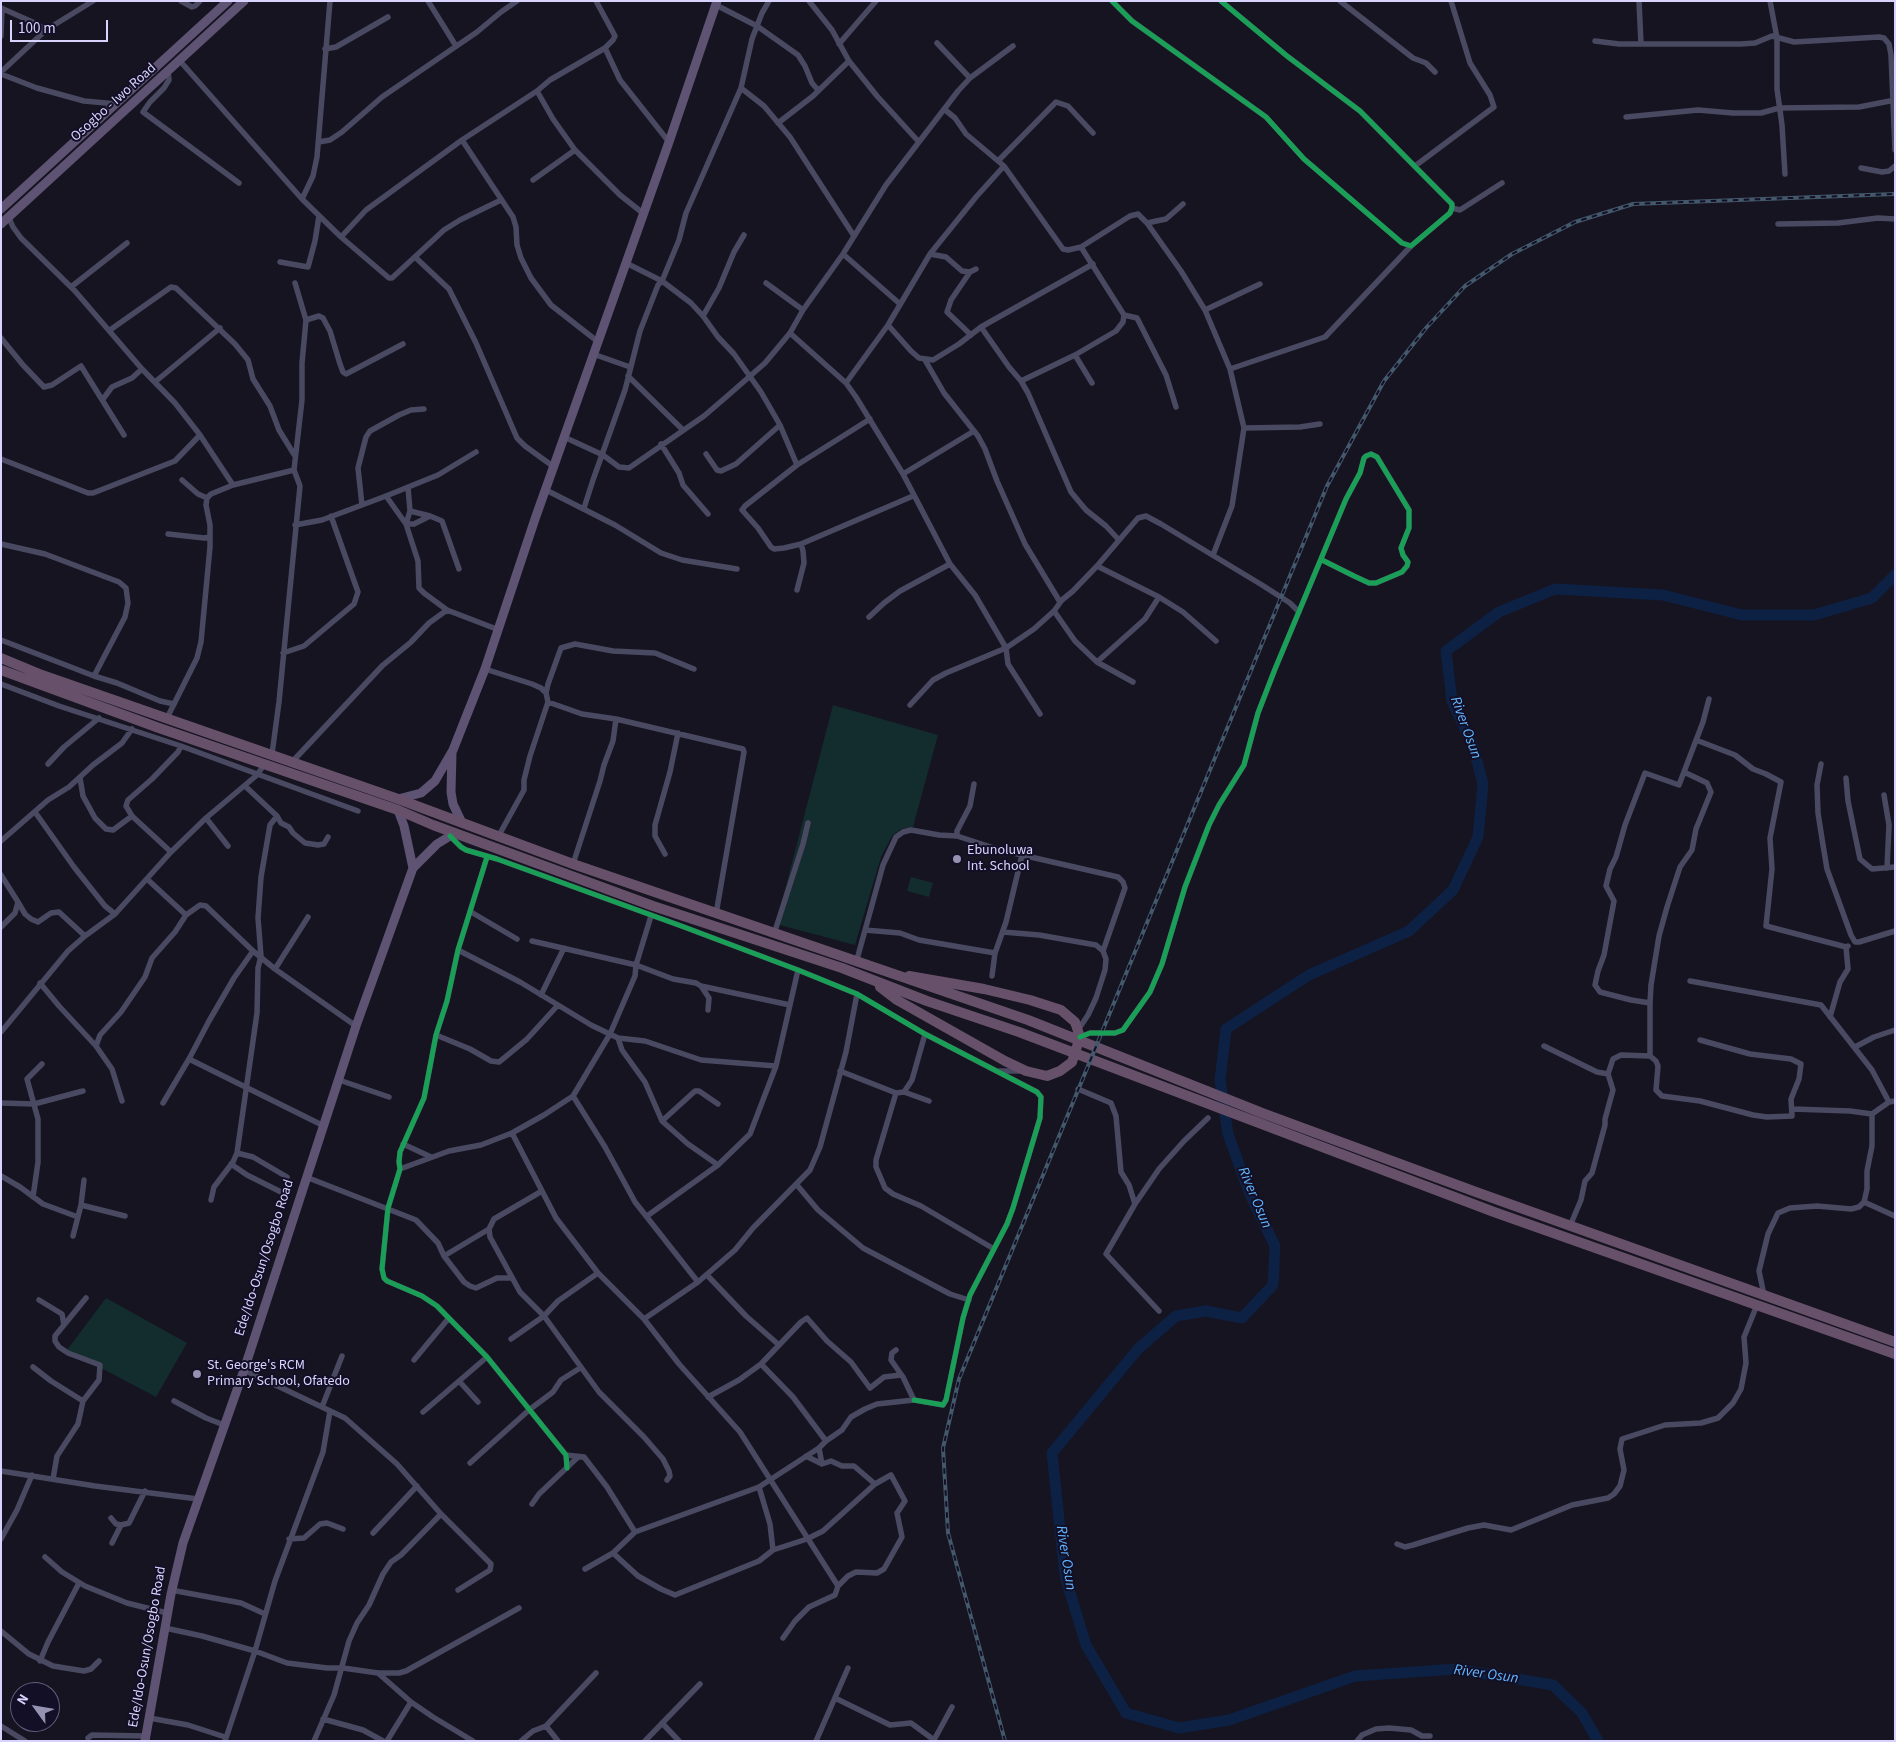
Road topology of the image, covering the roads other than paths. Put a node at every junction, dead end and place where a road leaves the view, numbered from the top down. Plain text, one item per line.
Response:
1 (93, 1) edge
2 (181, 1) edge
3 (200, 1) edge
4 (228, 1) edge
5 (244, 1) edge
6 (330, 1) edge
7 (428, 1) edge
8 (517, 1) edge
9 (596, 1) edge
10 (769, 1) edge
11 (809, 1) edge
12 (876, 1) edge
13 (1112, 1) edge
14 (1340, 1) edge
15 (1452, 1) edge
16 (1639, 1) edge
17 (1770, 1) edge
18 (1223, 2) edge
19 (717, 3) edge
20 (1120, 4) edge
21 (2, 9) edge
22 (388, 16) dead end
23 (757, 26) junction
24 (46, 30) junction
25 (1, 36) edge
26 (1777, 38) junction
27 (1595, 41) dead end
28 (937, 43) dead end
29 (839, 44) junction
30 (1641, 44) junction
31 (456, 46) junction
32 (1013, 46) dead end
33 (605, 48) junction
34 (325, 49) junction
35 (849, 60) junction
36 (180, 61) junction
37 (168, 71) junction
38 (1435, 72) dead end
39 (1, 73) edge
40 (970, 78) junction
41 (741, 88) junction
42 (818, 90) junction
43 (537, 91) junction
44 (1894, 100) edge
45 (116, 104) junction
46 (1779, 108) junction
47 (944, 109) junction
48 (1626, 117) dead end
49 (778, 123) junction
50 (1093, 133) dead end
51 (462, 140) junction
52 (319, 142) junction
53 (669, 142) junction
54 (918, 142) junction
55 (575, 150) junction
56 (1895, 150) edge
57 (998, 161) junction
58 (1004, 166) junction
59 (1415, 166) junction
60 (1895, 166) edge
61 (1861, 168) dead end
62 (1785, 174) dead end
63 (533, 180) dead end
64 (239, 183) dead end
65 (1502, 184) dead end
66 (302, 199) junction
67 (501, 200) junction
68 (1183, 204) dead end
69 (1452, 208) junction
70 (1, 209) edge
71 (644, 214) junction
72 (319, 216) junction
73 (8, 218) junction
74 (1895, 219) edge
75 (1147, 223) junction
76 (1, 224) edge
77 (1778, 224) dead end
78 (744, 235) dead end
79 (854, 236) junction
80 (341, 237) junction
81 (127, 243) dead end
82 (1411, 246) junction
83 (1081, 247) junction
84 (844, 254) junction
85 (930, 254) junction
86 (415, 257) junction
87 (280, 262) dead end
88 (626, 262) junction
89 (1093, 264) junction
90 (662, 281) junction
91 (295, 283) dead end
92 (766, 283) dead end
93 (1260, 284) dead end
94 (71, 287) junction
95 (900, 304) junction
96 (803, 310) junction
97 (1205, 310) junction
98 (1124, 315) junction
99 (703, 316) junction
100 (306, 320) junction
101 (888, 325) junction
102 (981, 327) junction
103 (220, 328) junction
104 (110, 330) junction
105 (790, 333) junction
106 (971, 335) junction
107 (1, 338) edge
108 (597, 341) junction
109 (403, 344) dead end
110 (593, 354) junction
111 (1075, 355) junction
112 (925, 360) junction
113 (142, 368) junction
114 (630, 368) junction
115 (1230, 369) junction
116 (628, 376) junction
117 (750, 376) junction
118 (1021, 381) junction
119 (155, 382) junction
120 (846, 383) junction
121 (1092, 383) dead end
122 (103, 399) junction
123 (1176, 407) dead end
124 (424, 408) dead end
125 (870, 419) junction
126 (1320, 424) dead end
127 (780, 425) junction
128 (1244, 428) junction
129 (683, 430) junction
130 (974, 431) junction
131 (124, 434) dead end
132 (200, 435) junction
133 (564, 437) junction
134 (661, 444) junction
135 (476, 452) dead end
136 (706, 454) dead end
137 (603, 455) junction
138 (296, 457) junction
139 (1, 459) edge
140 (797, 464) junction
141 (554, 467) junction
142 (294, 470) junction
143 (903, 474) junction
144 (182, 480) dead end
145 (233, 485) junction
146 (408, 487) junction
147 (546, 490) junction
148 (386, 496) junction
149 (914, 496) junction
150 (207, 498) junction
151 (362, 505) junction
152 (584, 508) junction
153 (410, 511) junction
154 (708, 514) dead end
155 (331, 516) junction
156 (430, 516) junction
157 (406, 524) junction
158 (295, 525) junction
159 (168, 534) dead end
160 (210, 537) junction
161 (1120, 540) junction
162 (1, 544) edge
163 (801, 544) junction
164 (1213, 555) junction
165 (1322, 560) junction
166 (950, 564) junction
167 (1097, 566) junction
168 (459, 569) dead end
169 (737, 569) dead end
170 (797, 590) dead end
171 (1159, 597) junction
172 (1060, 602) junction
173 (447, 610) junction
174 (1054, 611) junction
175 (1299, 612) junction
176 (869, 617) dead end
177 (499, 630) junction
178 (1, 640) edge
179 (1216, 641) dead end
180 (1006, 648) junction
181 (283, 653) junction
182 (1, 658) edge
183 (1097, 662) junction
184 (16, 663) junction
185 (485, 669) junction
186 (694, 669) dead end
187 (1, 670) edge
188 (13, 675) junction
189 (94, 676) junction
190 (1133, 682) dead end
191 (1, 684) edge
192 (548, 684) junction
193 (541, 688) junction
194 (546, 693) junction
195 (1709, 700) dead end
196 (548, 702) junction
197 (174, 704) junction
198 (910, 705) dead end
199 (1040, 714) dead end
200 (99, 718) junction
201 (117, 718) junction
202 (167, 718) junction
203 (616, 720) junction
204 (132, 729) junction
205 (678, 733) junction
206 (1696, 740) junction
207 (181, 746) junction
208 (453, 750) junction
209 (272, 754) junction
210 (292, 762) junction
211 (48, 764) dead end
212 (1820, 764) dead end
213 (264, 765) junction
214 (1684, 772) junction
215 (257, 775) junction
216 (80, 778) junction
217 (1846, 778) dead end
218 (974, 784) dead end
219 (245, 786) junction
220 (1884, 795) dead end
221 (398, 799) junction
222 (398, 810) junction
223 (358, 811) dead end
224 (35, 812) junction
225 (132, 816) junction
226 (277, 816) junction
227 (206, 818) junction
228 (808, 823) dead end
229 (462, 824) junction
230 (453, 834) junction
231 (957, 836) junction
232 (328, 837) dead end
233 (498, 837) junction
234 (1, 841) edge
235 (228, 846) dead end
236 (171, 852) junction
237 (665, 854) dead end
238 (1022, 855) junction
239 (487, 857) junction
240 (573, 864) junction
241 (1895, 867) edge
242 (413, 868) junction
243 (1888, 868) junction
244 (1, 875) edge
245 (147, 879) junction
246 (18, 902) junction
247 (471, 912) junction
248 (115, 914) junction
249 (716, 914) junction
250 (186, 915) junction
251 (651, 916) junction
252 (308, 917) dead end
253 (1, 927) edge
254 (865, 930) junction
255 (1895, 931) edge
256 (1003, 932) junction
257 (774, 934) junction
258 (85, 936) junction
259 (517, 939) dead end
260 (532, 941) dead end
261 (1855, 942) junction
262 (1846, 947) junction
263 (564, 948) junction
264 (458, 950) junction
265 (253, 951) junction
266 (1103, 951) junction
267 (995, 953) junction
268 (261, 956) junction
269 (856, 963) junction
270 (636, 965) junction
271 (276, 969) junction
272 (798, 970) junction
273 (888, 973) junction
274 (992, 976) dead end
275 (872, 980) junction
276 (1690, 981) dead end
277 (40, 984) junction
278 (701, 986) junction
279 (857, 994) junction
280 (541, 995) junction
281 (1650, 1003) junction
282 (558, 1005) junction
283 (790, 1005) junction
284 (708, 1010) dead end
285 (1830, 1017) junction
286 (356, 1026) junction
287 (1895, 1030) edge
288 (2, 1031) edge
289 (1079, 1033) junction
290 (85, 1034) junction
291 (610, 1034) junction
292 (924, 1034) junction
293 (100, 1035) junction
294 (436, 1035) junction
295 (618, 1038) junction
296 (1700, 1040) dead end
297 (96, 1046) junction
298 (1544, 1046) dead end
299 (1855, 1047) junction
300 (1650, 1056) junction
301 (189, 1059) junction
302 (42, 1064) dead end
303 (776, 1066) junction
304 (840, 1071) junction
305 (997, 1071) junction
306 (1026, 1071) junction
307 (1608, 1074) junction
308 (339, 1080) junction
309 (246, 1087) junction
310 (1078, 1089) dead end
311 (83, 1091) dead end
312 (904, 1092) junction
313 (896, 1093) junction
314 (573, 1096) junction
315 (389, 1097) dead end
316 (122, 1101) dead end
317 (929, 1101) dead end
318 (1892, 1101) edge
319 (163, 1103) dead end
320 (1, 1104) edge
321 (34, 1104) junction
322 (718, 1104) dead end
323 (1792, 1109) junction
324 (1872, 1114) junction
325 (1208, 1118) dead end
326 (662, 1122) junction
327 (324, 1126) junction
328 (512, 1133) junction
329 (403, 1144) junction
330 (237, 1152) junction
331 (431, 1157) junction
332 (231, 1164) junction
333 (718, 1165) junction
334 (400, 1168) junction
335 (1, 1176) edge
336 (287, 1177) dead end
337 (306, 1177) junction
338 (84, 1180) dead end
339 (797, 1185) junction
340 (542, 1191) junction
341 (281, 1192) dead end
342 (33, 1198) junction
343 (210, 1200) dead end
344 (1864, 1202) junction
345 (1135, 1204) junction
346 (81, 1205) junction
347 (388, 1208) junction
348 (125, 1216) dead end
349 (647, 1216) junction
350 (1895, 1216) edge
351 (78, 1217) junction
352 (1570, 1226) junction
353 (489, 1229) junction
354 (72, 1236) dead end
355 (994, 1249) junction
356 (444, 1256) junction
357 (598, 1273) junction
358 (707, 1275) junction
359 (512, 1278) junction
360 (698, 1282) junction
361 (1764, 1295) junction
362 (86, 1298) dead end
363 (39, 1300) dead end
364 (969, 1300) junction
365 (1757, 1305) junction
366 (1159, 1311) dead end
367 (544, 1316) junction
368 (448, 1319) junction
369 (644, 1319) junction
370 (64, 1325) junction
371 (511, 1340) dead end
372 (1895, 1342) edge
373 (779, 1346) junction
374 (896, 1350) dead end
375 (1895, 1354) edge
376 (342, 1356) dead end
377 (487, 1357) junction
378 (414, 1360) dead end
379 (761, 1364) junction
380 (33, 1367) dead end
381 (580, 1368) junction
382 (244, 1370) junction
383 (901, 1375) junction
384 (459, 1381) junction
385 (708, 1397) junction
386 (83, 1400) junction
387 (914, 1400) junction
388 (174, 1401) dead end
389 (478, 1402) dead end
390 (322, 1407) junction
391 (529, 1410) junction
392 (330, 1411) junction
393 (423, 1412) dead end
394 (224, 1425) junction
395 (826, 1441) junction
396 (820, 1448) junction
397 (566, 1455) junction
398 (806, 1456) junction
399 (578, 1457) junction
400 (470, 1463) dead end
401 (822, 1464) junction
402 (567, 1468) junction
403 (1, 1471) edge
404 (32, 1475) junction
405 (53, 1479) junction
406 (667, 1480) dead end
407 (771, 1480) junction
408 (875, 1484) junction
409 (417, 1486) junction
410 (759, 1487) junction
411 (145, 1491) junction
412 (198, 1498) junction
413 (532, 1504) dead end
414 (441, 1514) junction
415 (111, 1518) dead end
416 (120, 1525) junction
417 (344, 1528) dead end
418 (635, 1532) junction
419 (373, 1533) dead end
420 (1, 1539) edge
421 (290, 1539) junction
422 (807, 1539) junction
423 (112, 1543) dead end
424 (1397, 1544) dead end
425 (773, 1550) junction
426 (613, 1553) junction
427 (44, 1557) dead end
428 (585, 1569) dead end
429 (79, 1583) junction
430 (838, 1586) junction
431 (172, 1590) junction
432 (458, 1590) dead end
433 (519, 1608) dead end
434 (167, 1613) junction
435 (265, 1614) junction
436 (165, 1628) junction
437 (1, 1632) edge
438 (782, 1638) dead end
439 (255, 1651) junction
440 (40, 1661) junction
441 (98, 1661) dead end
442 (343, 1668) junction
443 (848, 1668) dead end
444 (378, 1673) junction
445 (596, 1673) dead end
446 (700, 1684) dead end
447 (835, 1698) junction
448 (410, 1702) junction
449 (952, 1707) dead end
450 (149, 1718) junction
451 (323, 1719) junction
452 (662, 1723) junction
453 (1, 1726) edge
454 (546, 1726) junction
455 (1430, 1736) dead end
456 (88, 1738) dead end
457 (102, 1738) edge
458 (146, 1738) edge
459 (225, 1739) edge
460 (25, 1741) edge
461 (314, 1741) edge
462 (383, 1741) edge
463 (388, 1741) edge
464 (474, 1741) edge
465 (522, 1741) edge
466 (558, 1741) edge
467 (645, 1741) edge
468 (679, 1741) edge
469 (816, 1741) edge
470 (1358, 1741) edge

1 - 24 street
2 - 3 street
4 - 45 main road, Osogbo - Iwo Road
5 - 36 main road, Osogbo - Iwo Road
6 - 34 street
7 - 31 street
8 - 31 street
9 - 33 street
10 - 23 street
11 - 29 street
12 - 29 street
13 - 20 street
14 - 38 street
15 - 59 street
16 - 30 street
17 - 26 street
18 - 59 street
19 - 23 street
19 - 53 main road
20 - 82 street
21 - 24 street
21 - 25 street
22 - 34 street
23 - 41 street
23 - 42 street
24 - 39 street
26 - 30 street
26 - 44 street
26 - 46 street
27 - 30 street
28 - 40 street
29 - 35 street
31 - 52 street
32 - 40 street
33 - 43 street
33 - 53 street
34 - 52 street
35 - 42 street
35 - 54 street
36 - 37 main road, Osogbo - Iwo Road
36 - 66 street
37 - 64 street
37 - 73 main road, Osogbo - Iwo Road
39 - 45 street
40 - 47 street
41 - 49 street
41 - 90 street
42 - 49 street
43 - 51 street
43 - 55 street
44 - 46 street
44 - 56 street
45 - 70 main road, Osogbo - Iwo Road
46 - 48 street
46 - 62 street
47 - 54 street
47 - 57 street
49 - 79 street
50 - 57 street
51 - 67 street
51 - 80 street
52 - 66 street
53 - 71 main road
54 - 79 street
55 - 63 street
55 - 71 street
57 - 58 street
58 - 83 street
58 - 85 street
59 - 69 street
60 - 61 street
65 - 69 street
66 - 72 street
67 - 86 street
67 - 108 street
68 - 75 street
69 - 82 street
71 - 88 main road
72 - 80 street
72 - 87 street
73 - 76 main road, Osogbo - Iwo Road
73 - 94 street
74 - 77 street
75 - 83 street
75 - 97 street
78 - 99 street
79 - 84 street
80 - 86 street
81 - 94 street
82 - 115 street
83 - 89 street
84 - 95 street
84 - 96 street
85 - 95 street
85 - 106 street
86 - 141 street
88 - 90 street
88 - 108 main road
89 - 98 street
89 - 102 street
90 - 99 street
90 - 114 street
91 - 100 street
92 - 96 street
93 - 97 street
94 - 104 street
95 - 101 street
96 - 105 street
97 - 115 street
98 - 111 street
98 - 123 street
99 - 117 street
100 - 109 street
100 - 138 street
101 - 112 street
101 - 120 street
102 - 106 street
102 - 118 street
103 - 104 street
103 - 119 street
103 - 138 street
104 - 113 street
105 - 117 street
105 - 120 street
106 - 112 street
107 - 122 street
108 - 110 main road
110 - 114 street
110 - 133 main road
111 - 118 street
111 - 121 street
112 - 130 street
113 - 119 street
113 - 122 street
114 - 116 street
115 - 128 street
116 - 129 street
116 - 137 street
117 - 127 street
117 - 129 street
118 - 161 street
119 - 132 street
120 - 125 street
122 - 131 street
124 - 151 street
125 - 140 street
125 - 143 street
126 - 128 street
127 - 136 street
127 - 140 street
128 - 164 street
129 - 134 street
130 - 143 street
130 - 172 street
132 - 139 street
132 - 145 street
133 - 137 street
133 - 141 main road
134 - 137 street
134 - 154 street
135 - 146 street
137 - 152 street
138 - 142 street
140 - 163 street
141 - 147 main road
142 - 145 street
142 - 158 street
143 - 149 street
144 - 150 street
145 - 150 street
146 - 148 street
146 - 153 street
147 - 152 street
147 - 177 main road
148 - 151 street
148 - 157 street
149 - 163 street
149 - 166 street
150 - 160 street
151 - 155 street
152 - 169 street
153 - 156 street
153 - 157 street
155 - 158 street
155 - 181 street
156 - 157 street
156 - 168 street
157 - 173 street
158 - 181 street
159 - 160 street
160 - 197 street
161 - 164 street
161 - 167 street
162 - 189 street
163 - 170 street
164 - 175 street
165 - 165 street
165 - 175 street
166 - 176 street
166 - 180 street
167 - 171 street
167 - 172 street
171 - 179 street
171 - 183 street
172 - 174 street
173 - 177 street
173 - 210 street
174 - 180 street
174 - 183 street
175 - 289 street
177 - 185 main road
178 - 189 street
180 - 198 street
180 - 199 street
181 - 209 street
182 - 184 highway
183 - 190 street
184 - 188 highway
184 - 202 highway
185 - 193 street
185 - 208 main road
186 - 192 street
187 - 188 highway
188 - 201 highway
189 - 197 street
191 - 200 street
192 - 193 street
192 - 194 street
193 - 194 street
194 - 196 street
195 - 206 street
196 - 203 street
196 - 233 street
197 - 202 street
200 - 201 street
200 - 211 street
201 - 204 street
201 - 213 highway
202 - 209 highway
203 - 205 street
203 - 240 street
204 - 207 street
204 - 216 street
205 - 237 street
205 - 249 street
206 - 214 street
206 - 262 street
207 - 215 street
207 - 225 street
208 - 221 main road
208 - 229 main road
209 - 210 highway
210 - 221 highway
212 - 261 street
213 - 215 street
213 - 222 highway
214 - 281 street
214 - 281 street
215 - 219 street
215 - 223 street
216 - 224 street
216 - 225 street
217 - 243 street
218 - 231 street
219 - 226 street
219 - 227 street
220 - 243 street
221 - 229 highway
222 - 230 highway
222 - 242 main road
224 - 234 street
224 - 248 street
225 - 236 street
226 - 232 street
226 - 268 street
227 - 235 street
227 - 236 street
228 - 257 street
229 - 233 highway
230 - 239 street
230 - 242 main road
230 - 275 highway
231 - 238 street
231 - 254 street
233 - 240 highway
236 - 245 street
238 - 256 street
238 - 266 street
239 - 247 street
239 - 251 street
240 - 249 highway
241 - 243 street
242 - 286 main road, Ede/Ido-Osun/Osogbo Road
244 - 246 street
245 - 248 street
245 - 250 street
246 - 253 street
246 - 258 street
247 - 259 street
247 - 264 street
248 - 258 street
249 - 257 highway
250 - 265 street
250 - 293 street
251 - 270 street
251 - 272 street
252 - 271 street
254 - 267 street
254 - 269 street
255 - 261 street
256 - 266 street
256 - 267 street
257 - 269 highway
258 - 277 street
260 - 263 street
261 - 262 street
262 - 285 street
263 - 270 street
263 - 280 street
264 - 280 street
264 - 294 street
265 - 268 street
265 - 301 street
266 - 289 street
267 - 274 street
268 - 271 street
268 - 309 street
269 - 273 highway
270 - 278 street
270 - 291 street
271 - 286 street
272 - 279 street
272 - 283 street
273 - 289 highway
273 - 352 highway
275 - 306 highway
275 - 365 highway
276 - 285 street
277 - 288 street
277 - 290 street
278 - 283 street
278 - 284 street
279 - 292 street
279 - 304 street
280 - 282 street
281 - 300 street
282 - 291 street
282 - 294 street
283 - 303 street
285 - 299 street
286 - 308 main road, Ede/Ido-Osun/Osogbo Road
287 - 299 street
289 - 306 highway
290 - 293 street
290 - 297 street
291 - 295 street
291 - 314 street
292 - 305 street
292 - 312 street
293 - 297 street
294 - 329 street
295 - 303 street
295 - 326 street
296 - 323 street
297 - 316 street
298 - 307 street
299 - 318 street
300 - 307 street
300 - 323 street
301 - 309 street
301 - 319 street
302 - 321 street
303 - 333 street
304 - 313 street
304 - 339 street
305 - 306 street
305 - 355 street
307 - 352 street
308 - 315 street
308 - 327 main road, Ede/Ido-Osun/Osogbo Road
309 - 327 street
309 - 330 street
310 - 345 street
311 - 321 street
312 - 313 street
312 - 317 street
313 - 355 street
314 - 328 street
314 - 349 street
318 - 324 street
320 - 321 street
321 - 342 street
322 - 326 street
323 - 324 street
324 - 344 street
325 - 345 street
326 - 333 street
327 - 337 main road, Ede/Ido-Osun/Osogbo Road
328 - 331 street
328 - 340 street
329 - 331 street
329 - 334 street
330 - 332 street
330 - 336 street
331 - 334 street
332 - 341 street
332 - 343 street
333 - 349 street
334 - 347 street
335 - 342 street
337 - 347 street
337 - 382 main road, Ede/Ido-Osun/Osogbo Road
338 - 346 street
339 - 358 street
339 - 364 street
340 - 353 street
340 - 357 street
342 - 351 street
344 - 350 street
344 - 361 street
345 - 366 street
346 - 348 street
346 - 351 street
347 - 356 street
347 - 368 street
349 - 360 street
351 - 354 street
352 - 361 highway
353 - 356 street
353 - 359 street
355 - 364 street
356 - 359 street
357 - 367 street
357 - 369 street
358 - 360 street
358 - 373 street
359 - 367 street
360 - 369 street
361 - 372 highway
362 - 370 street
363 - 370 street
364 - 387 street
365 - 375 highway
365 - 424 street
367 - 371 street
367 - 381 street
368 - 377 street
368 - 378 street
369 - 385 street
370 - 386 street
373 - 379 street
373 - 383 street
374 - 383 street
376 - 390 street
377 - 384 street
377 - 391 street
379 - 385 street
379 - 395 street
380 - 386 street
381 - 391 street
381 - 406 street
382 - 390 street
382 - 394 main road, Ede/Ido-Osun/Osogbo Road
383 - 387 street
384 - 389 street
384 - 393 street
385 - 407 street
386 - 405 street
387 - 395 street
388 - 394 street
390 - 392 street
391 - 397 street
391 - 400 street
392 - 409 street
392 - 421 street
394 - 412 main road, Ede/Ido-Osun/Osogbo Road
395 - 396 street
396 - 398 street
396 - 401 street
397 - 399 street
397 - 402 street
398 - 401 street
398 - 407 street
399 - 402 street
399 - 418 street
401 - 408 street
402 - 413 street
403 - 404 street
404 - 405 street
404 - 420 street
405 - 411 street
407 - 410 street
407 - 422 street
408 - 422 street
408 - 430 street
409 - 414 street
409 - 419 street
410 - 418 street
410 - 425 street
411 - 412 street
411 - 416 street
412 - 431 main road, Ede/Ido-Osun/Osogbo Road
414 - 432 street
414 - 442 street
415 - 416 street
416 - 423 street
417 - 421 street
418 - 426 street
421 - 435 street
422 - 425 street
422 - 430 street
425 - 426 street
426 - 428 street
427 - 429 street
429 - 434 street
429 - 440 street
430 - 438 street
431 - 434 main road, Ede/Ido-Osun/Osogbo Road
431 - 435 street
433 - 444 street
434 - 436 main road, Ede/Ido-Osun/Osogbo Road
435 - 439 street
436 - 439 street
436 - 450 main road, Ede/Ido-Osun/Osogbo Road
437 - 440 street
439 - 442 street
439 - 459 street
440 - 441 street
442 - 444 street
442 - 451 street
443 - 447 street
444 - 448 street
445 - 454 street
446 - 452 street
447 - 449 street
447 - 469 street
448 - 463 street
448 - 464 street
450 - 458 main road, Ede/Ido-Osun/Osogbo Road
450 - 459 street
451 - 461 street
451 - 462 street
452 - 467 street
452 - 468 street
453 - 460 street
454 - 465 street
454 - 466 street
455 - 470 street
456 - 457 street
457 - 458 street

